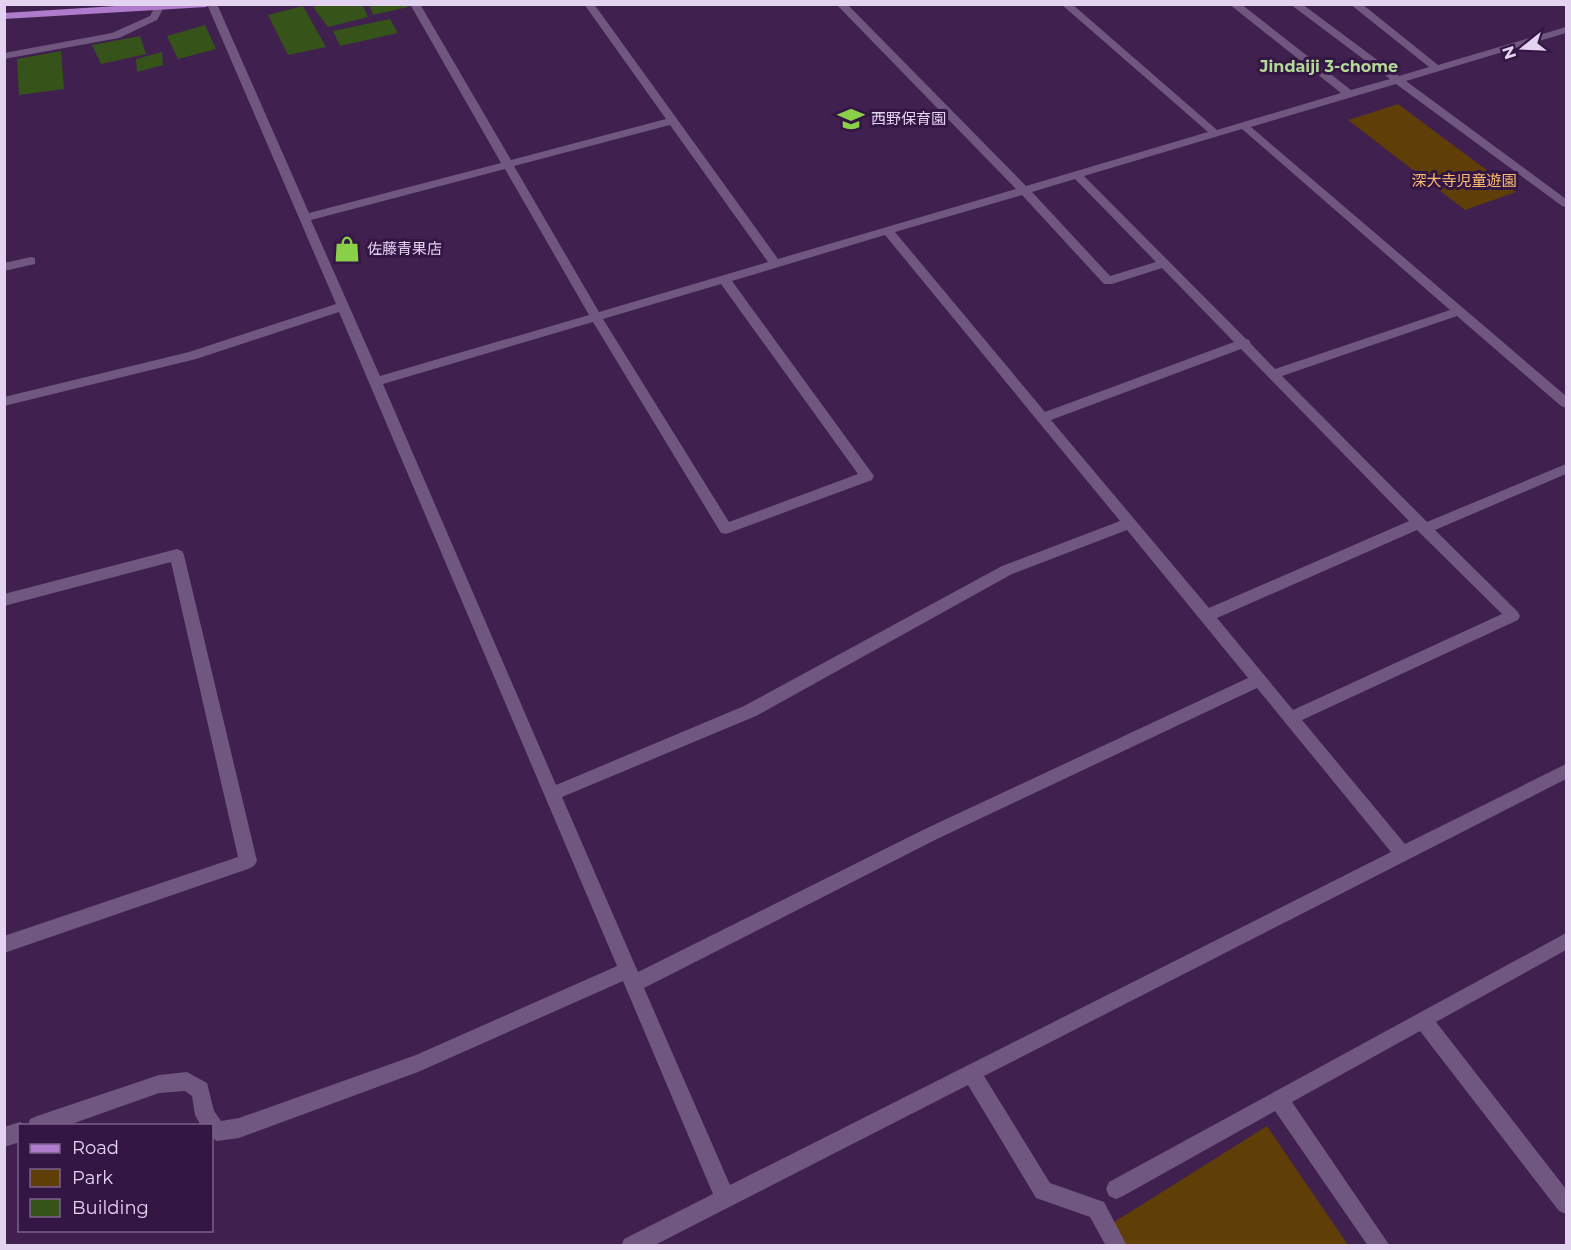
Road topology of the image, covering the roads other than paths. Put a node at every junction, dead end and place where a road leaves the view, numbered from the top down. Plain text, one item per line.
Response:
1 (206, 4) edge
2 (212, 4) edge
3 (415, 4) edge
4 (589, 4) edge
5 (841, 4) edge
6 (1066, 4) edge
7 (1234, 4) edge
8 (1295, 4) edge
9 (1356, 4) edge
10 (158, 9) junction
11 (4, 16) edge
12 (1566, 30) edge
13 (4, 56) edge
14 (1436, 68) junction
15 (1396, 80) junction
16 (1349, 94) junction
17 (672, 121) junction
18 (1244, 125) junction
19 (1216, 134) junction
20 (508, 163) junction
21 (1077, 175) junction
22 (1024, 190) junction
23 (1566, 204) edge
24 (305, 218) junction
25 (887, 230) junction
26 (31, 261) dead end
27 (1165, 263) junction
28 (775, 264) junction
29 (4, 267) edge
30 (724, 279) junction
31 (343, 306) junction
32 (1460, 311) junction
33 (596, 317) junction
34 (1245, 343) junction
35 (1275, 374) junction
36 (376, 382) junction
37 (4, 402) edge
38 (1566, 403) edge
39 (1042, 418) junction
40 (1566, 469) edge
41 (1130, 523) junction
42 (1421, 526) junction
43 (4, 600) edge
44 (1206, 616) junction
45 (1259, 680) junction
46 (1291, 718) junction
47 (1566, 771) edge
48 (552, 794) junction
49 (1404, 855) junction
50 (1566, 941) edge
51 (4, 945) edge
52 (630, 977) junction
53 (1423, 1020) junction
54 (971, 1072) junction
55 (1279, 1100) junction
56 (40, 1124) edge
57 (212, 1124) edge
58 (213, 1126) edge
59 (1116, 1189) dead end
60 (725, 1198) junction
61 (1566, 1204) edge
62 (631, 1245) edge
63 (1117, 1245) edge
64 (1380, 1245) edge

1 - 10 main road
2 - 24 street
3 - 20 street
4 - 17 street
5 - 22 street
6 - 19 street
7 - 16 street
8 - 15 street
9 - 14 street
10 - 11 main road
10 - 13 street
12 - 14 street
14 - 15 street
15 - 16 street
15 - 23 street
16 - 18 street
17 - 20 street
17 - 28 street
18 - 19 street
18 - 32 street
19 - 21 street
20 - 24 street
20 - 33 street
21 - 22 street
21 - 27 street
22 - 25 street
22 - 27 street
24 - 31 street
25 - 28 street
25 - 39 street
26 - 29 street
27 - 34 street
28 - 30 street
30 - 33 street
30 - 33 street
31 - 36 street
31 - 37 street
32 - 35 street
32 - 38 street
33 - 36 street
34 - 35 street
34 - 39 street
35 - 42 street
36 - 48 street
39 - 41 street
40 - 42 street
41 - 44 street
41 - 48 street
42 - 44 street
42 - 46 street
43 - 51 street
44 - 45 street
45 - 46 street
45 - 52 street
46 - 49 street
47 - 49 street
48 - 52 street
49 - 54 street
50 - 53 street
52 - 58 street
52 - 60 street
53 - 55 street
53 - 61 street
54 - 60 street
54 - 63 street
55 - 59 street
55 - 64 street
56 - 57 street
60 - 62 street

